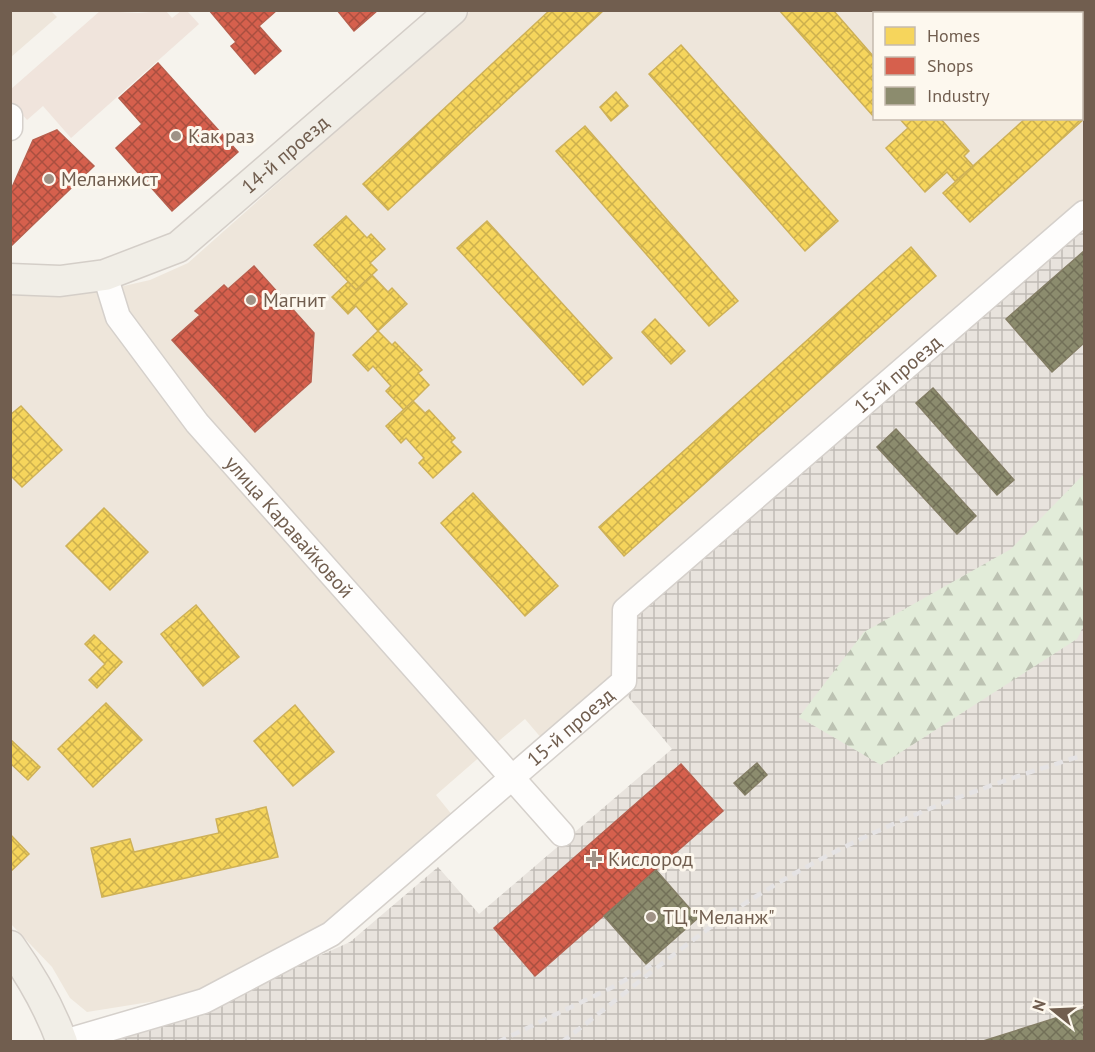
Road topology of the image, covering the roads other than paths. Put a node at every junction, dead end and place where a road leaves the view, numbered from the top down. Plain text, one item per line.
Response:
1 (452, 10) edge
2 (10, 116) edge
3 (10, 128) edge
4 (1084, 213) edge
5 (105, 275) junction
6 (10, 279) edge
7 (511, 778) junction
8 (562, 834) dead end
9 (11, 946) edge
10 (63, 1041) edge

1 - 5 main road, 14-й проезд
2 - 3 street
4 - 7 street, 15-й проезд
5 - 6 main road
5 - 7 street, улица Каравайковой
7 - 8 street, улица Каравайковой
7 - 10 street, 15-й проезд
9 - 10 main road

